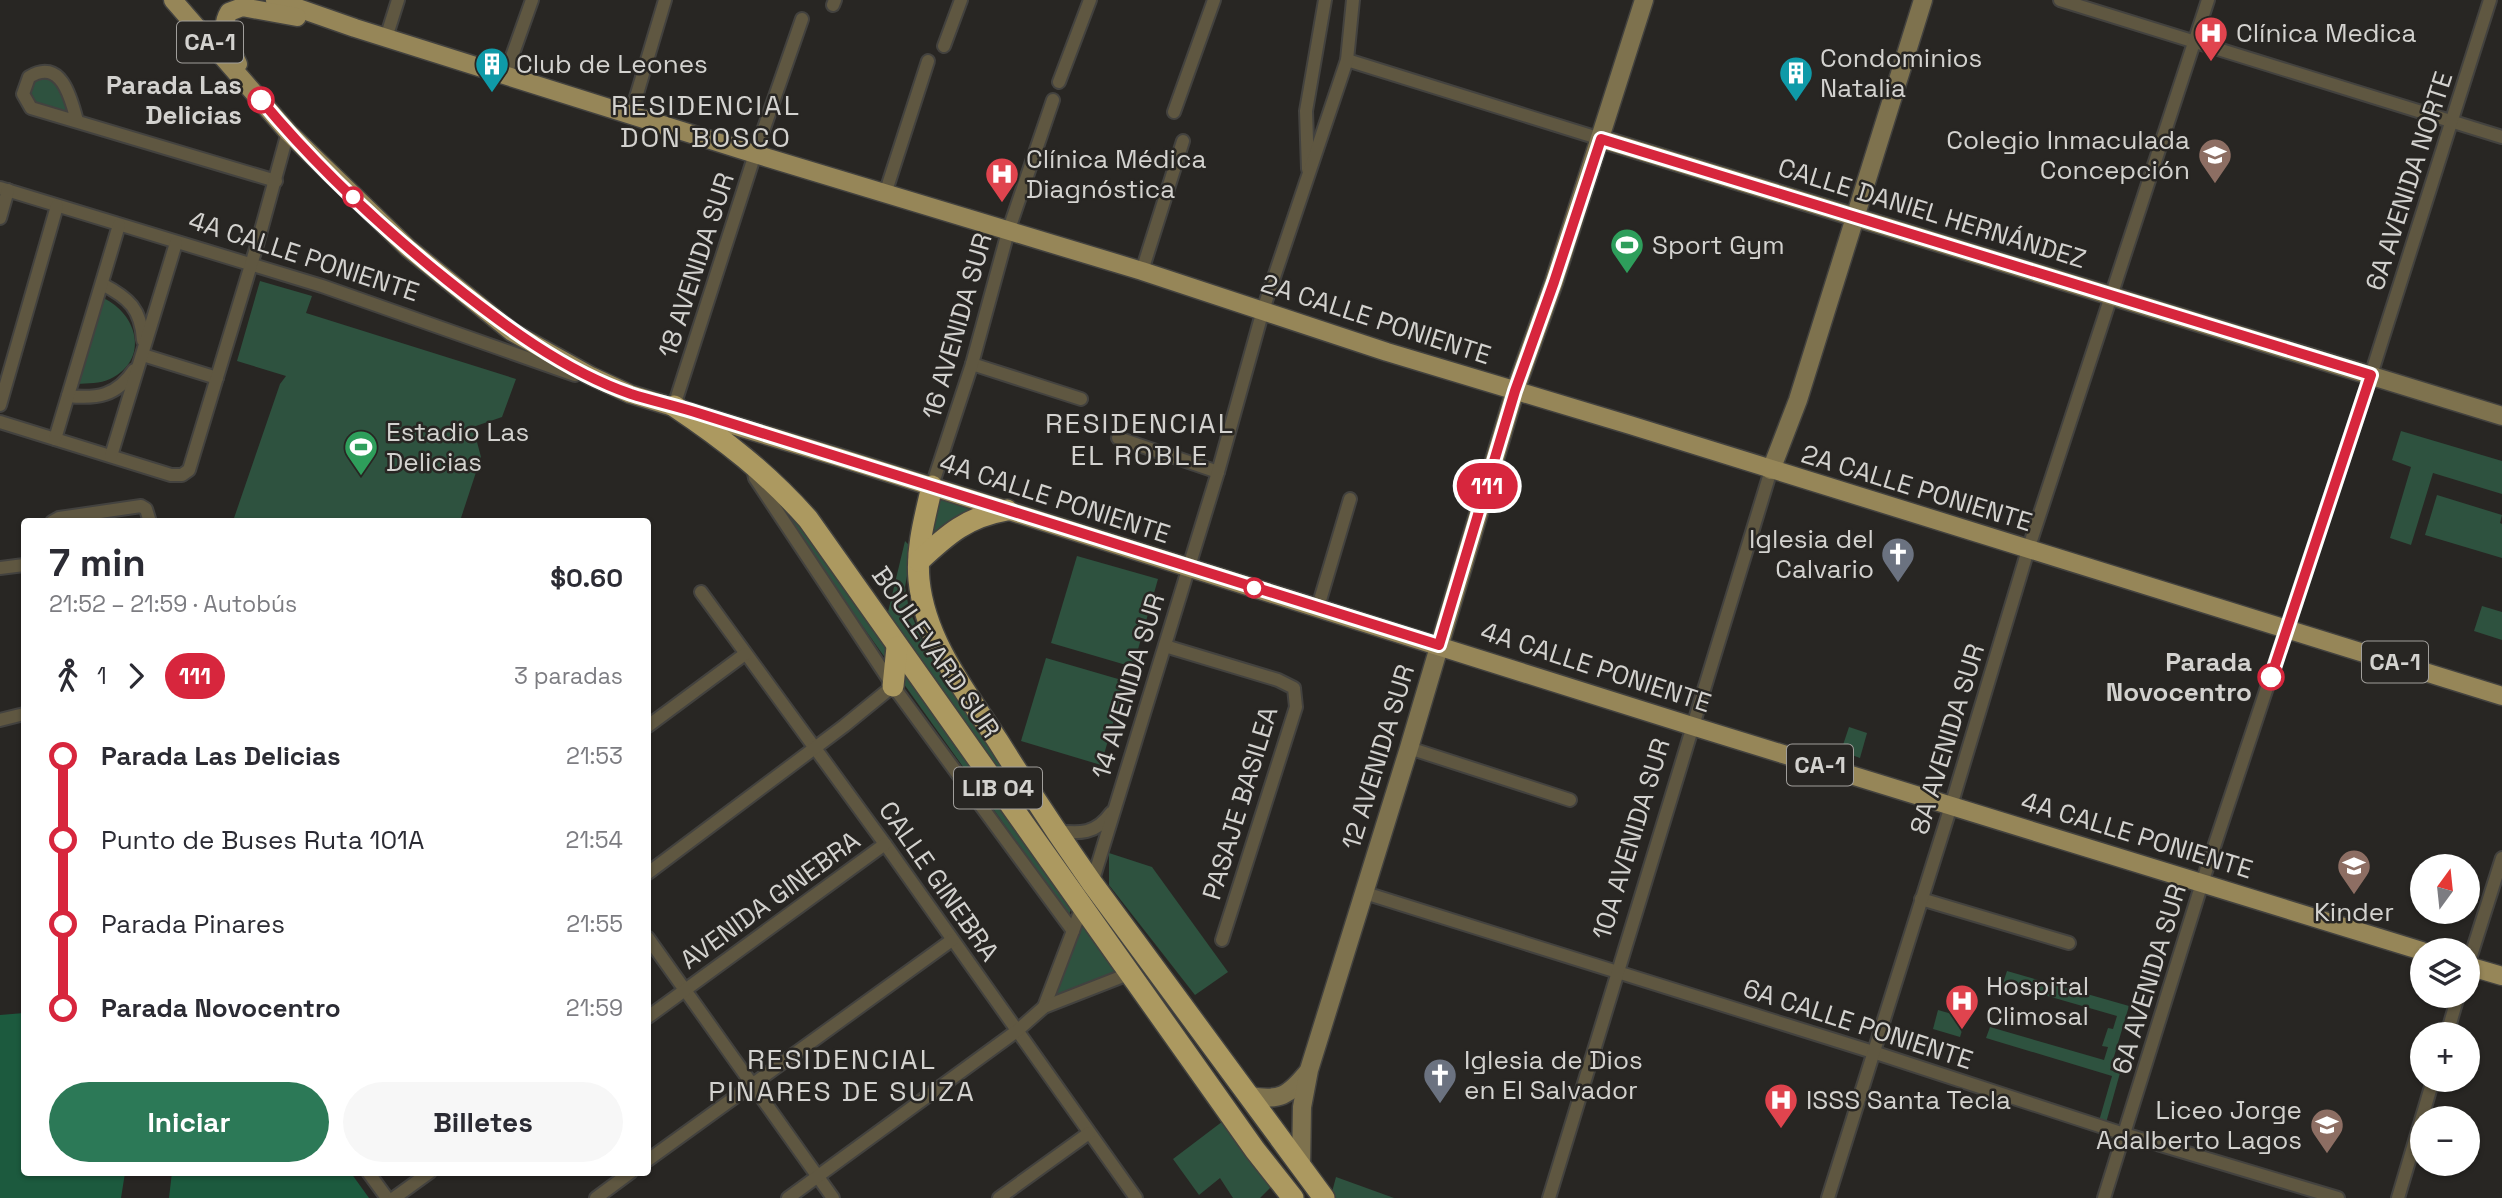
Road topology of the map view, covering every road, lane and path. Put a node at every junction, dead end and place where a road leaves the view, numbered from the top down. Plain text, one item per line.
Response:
1 (173, 0) edge
2 (275, 0) edge
3 (398, 0) edge
4 (532, 0) edge
5 (665, 0) edge
6 (961, 0) edge
7 (1090, 0) edge
8 (1214, 0) edge
9 (1325, 0) edge
10 (1353, 0) edge
11 (1644, 0) edge
12 (1923, 0) edge
13 (2060, 0) edge
14 (2208, 0) edge
15 (2490, 0) edge
16 (802, 19) dead end
17 (355, 28) junction
18 (386, 38) junction
19 (2196, 42) junction
20 (944, 46) dead end
21 (1347, 60) junction
22 (928, 61) dead end
23 (505, 76) junction
24 (1059, 82) dead end
25 (248, 83) junction
26 (1053, 100) dead end
27 (1174, 112) dead end
28 (631, 114) junction
29 (77, 121) junction
30 (2452, 121) junction
31 (288, 132) junction
32 (2502, 137) edge
33 (1601, 139) junction
34 (1183, 141) dead end
35 (755, 154) junction
36 (1308, 176) junction
37 (276, 181) junction
38 (4, 189) edge
39 (886, 194) junction
40 (57, 206) junction
41 (1856, 217) junction
42 (0, 218) edge
43 (119, 225) junction
44 (1008, 232) junction
45 (176, 243) junction
46 (252, 264) junction
47 (1142, 271) junction
48 (102, 284) junction
49 (2112, 294) junction
50 (1263, 310) junction
51 (143, 355) junction
52 (972, 364) junction
53 (2371, 375) junction
54 (217, 378) junction
55 (1515, 391) junction
56 (630, 394) junction
57 (68, 396) junction
58 (1081, 399) dead end
59 (0, 405) edge
60 (674, 406) junction
61 (2502, 416) edge
62 (0, 422) edge
63 (1118, 438) dead end
64 (55, 439) junction
65 (111, 456) junction
66 (753, 464) junction
67 (1771, 470) junction
68 (1218, 472) junction
69 (932, 486) junction
70 (1350, 499) dead end
71 (1007, 510) junction
72 (65, 518) edge
73 (149, 518) edge
74 (2028, 550) junction
75 (919, 561) junction
76 (21, 565) edge
77 (0, 568) edge
78 (1188, 568) junction
79 (701, 592) dead end
80 (1318, 607) junction
81 (2287, 629) junction
82 (1439, 645) junction
83 (1165, 646) junction
84 (897, 647) junction
85 (745, 654) junction
86 (893, 686) junction
87 (2502, 696) edge
88 (21, 715) edge
89 (0, 720) edge
90 (651, 724) edge
91 (1692, 726) junction
92 (816, 748) junction
93 (1409, 748) junction
94 (1570, 800) dead end
95 (1116, 803) junction
96 (1951, 806) junction
97 (1055, 831) junction
98 (885, 844) junction
99 (2502, 858) edge
100 (651, 871) edge
101 (1092, 883) junction
102 (2202, 883) junction
103 (1365, 893) junction
104 (1921, 899) junction
105 (1082, 907) junction
106 (1121, 922) junction
107 (1073, 931) junction
108 (2477, 938) edge
109 (952, 940) junction
110 (1222, 940) dead end
111 (651, 942) edge
112 (2069, 943) dead end
113 (2410, 947) edge
114 (2480, 969) edge
115 (1618, 972) junction
116 (1131, 973) junction
117 (2502, 976) edge
118 (686, 990) junction
119 (1044, 1007) junction
120 (651, 1015) edge
121 (1018, 1030) junction
122 (1873, 1052) junction
123 (1309, 1070) junction
124 (751, 1084) junction
125 (2429, 1092) edge
126 (1250, 1096) junction
127 (1089, 1133) junction
128 (2124, 1134) junction
129 (651, 1158) edge
130 (1301, 1168) junction
131 (371, 1176) edge
132 (424, 1176) edge
133 (626, 1176) edge
134 (817, 1176) junction
135 (387, 1198) edge
136 (394, 1198) edge
137 (596, 1198) edge
138 (788, 1198) edge
139 (833, 1198) edge
140 (999, 1198) edge
141 (1136, 1198) edge
142 (1293, 1198) edge
143 (1324, 1198) edge
144 (1549, 1198) edge
145 (1828, 1198) edge
146 (2104, 1198) edge
147 (2338, 1198) edge
148 (2398, 1198) edge

1 - 25 main road, CA-1
2 - 17 main road, CA-1
3 - 18 street
4 - 23 street
5 - 28 street
6 - 20 street
7 - 24 street
8 - 27 street
9 - 36 street
10 - 21 street, 14 AVENIDA SUR
11 - 33 street, 12 AVENIDA SUR
12 - 41 street, 10A AVENIDA SUR
13 - 19 street
14 - 19 street, 8A AVENIDA SUR
15 - 30 street, 6A AVENIDA NORTE
16 - 35 street, 18 AVENIDA SUR
17 - 18 main road, 2A CALLE PONIENTE / CA-1
17 - 25 main road
18 - 23 main road, 2A CALLE PONIENTE / CA-1
19 - 30 street
19 - 49 street, 8A AVENIDA SUR
21 - 33 street, CALLE DANIEL HERNÁNDEZ
21 - 36 street, 14 AVENIDA SUR
22 - 39 street
23 - 28 main road, 2A CALLE PONIENTE / CA-1
25 - 31 main road, CA-1
26 - 44 street, 16 AVENIDA SUR
28 - 35 main road, 2A CALLE PONIENTE / CA-1
29 - 29 street
29 - 37 street
30 - 32 street
30 - 53 street, 6A AVENIDA NORTE
31 - 37 street
31 - 56 main road, CA-1
33 - 41 street, CALLE DANIEL HERNÁNDEZ
33 - 55 street, 12 AVENIDA SUR
34 - 47 street
35 - 39 main road, 2A CALLE PONIENTE / CA-1
35 - 60 street, 18 AVENIDA SUR
36 - 50 street, 14 AVENIDA SUR
37 - 46 street
38 - 40 street, 4A CALLE PONIENTE
38 - 42 street
39 - 44 main road, 2A CALLE PONIENTE / CA-1
40 - 43 street, 4A CALLE PONIENTE
40 - 59 street
41 - 49 street, CALLE DANIEL HERNÁNDEZ
41 - 67 street, 10A AVENIDA SUR
43 - 45 street, 4A CALLE PONIENTE
43 - 48 street
44 - 47 main road, 2A CALLE PONIENTE / CA-1
44 - 52 street, 16 AVENIDA SUR
45 - 46 street, 4A CALLE PONIENTE
45 - 51 street
46 - 54 street
46 - 56 street, 4A CALLE PONIENTE
47 - 50 main road, 2A CALLE PONIENTE / CA-1
48 - 51 street
48 - 57 street
49 - 53 street, CALLE DANIEL HERNÁNDEZ
49 - 74 street, 8A AVENIDA SUR
50 - 55 main road, 2A CALLE PONIENTE / CA-1
50 - 68 street, 14 AVENIDA SUR
51 - 54 street
51 - 57 street
51 - 65 street
52 - 58 street
52 - 69 street, 16 AVENIDA SUR
53 - 61 street, CALLE DANIEL HERNÁNDEZ
53 - 81 street, 6A AVENIDA SUR
54 - 65 street
55 - 67 main road, 2A CALLE PONIENTE / CA-1
55 - 82 street, 12 AVENIDA SUR
56 - 60 main road, CA-1
57 - 64 street
60 - 66 highway, BOULEVARD SUR / LIB 04
60 - 69 main road, 4A CALLE PONIENTE / CA-1
62 - 64 street
63 - 68 street
64 - 65 street
66 - 84 highway, BOULEVARD SUR / LIB 04
66 - 86 street
67 - 74 main road, 2A CALLE PONIENTE / CA-1
67 - 91 street, 10A AVENIDA SUR
68 - 78 street, 14 AVENIDA SUR
69 - 71 main road, 4A CALLE PONIENTE / CA-1
69 - 75 highway, BOULEVARD SUR / LIB 04
70 - 80 street
71 - 75 highway
71 - 78 main road, 4A CALLE PONIENTE / CA-1
72 - 73 street
74 - 81 main road, 2A CALLE PONIENTE / CA-1
74 - 96 street, 8A AVENIDA SUR
75 - 97 highway, BOULEVARD SUR / LIB 04
76 - 77 street
78 - 80 main road, 4A CALLE PONIENTE / CA-1
78 - 83 street, 14 AVENIDA SUR
79 - 85 street, CALLE GINEBRA
80 - 82 main road, 4A CALLE PONIENTE / CA-1
81 - 87 main road, 2A CALLE PONIENTE / CA-1
81 - 102 street, 6A AVENIDA SUR
82 - 91 main road, 4A CALLE PONIENTE / CA-1
82 - 93 street, 12 AVENIDA SUR
83 - 95 street, 14 AVENIDA SUR
83 - 110 street, PASAJE BASILEA
84 - 86 highway
84 - 105 highway, BOULEVARD SUR / LIB 04
85 - 90 street
85 - 92 street, CALLE GINEBRA
86 - 92 street
86 - 107 street
88 - 89 street
91 - 96 main road, 4A CALLE PONIENTE / CA-1
91 - 115 street, 10A AVENIDA SUR
92 - 98 street, CALLE GINEBRA
92 - 100 street
93 - 94 street
93 - 103 street, 12 AVENIDA SUR
95 - 97 street, 14 AVENIDA SUR
95 - 101 street, 14 AVENIDA SUR
96 - 102 main road, 4A CALLE PONIENTE / CA-1
96 - 104 street, 8A AVENIDA SUR
97 - 101 highway, BOULEVARD SUR / LIB 04
98 - 109 street, CALLE GINEBRA
98 - 118 street, AVENIDA GINEBRA
99 - 108 street
101 - 106 highway, BOULEVARD SUR / LIB 04
102 - 113 main road, 4A CALLE PONIENTE / CA-1
102 - 128 street, 6A AVENIDA SUR
103 - 115 street, 6A CALLE PONIENTE
103 - 123 street, 12 AVENIDA SUR
104 - 112 street
104 - 122 street, 8A AVENIDA SUR
105 - 106 street
105 - 107 street
105 - 116 highway, BOULEVARD SUR / LIB 04
106 - 126 highway, BOULEVARD SUR / LIB 04
107 - 119 street
109 - 121 street, CALLE GINEBRA
109 - 124 street
111 - 118 street
114 - 117 main road
115 - 122 street, 6A CALLE PONIENTE
115 - 144 street, 10A AVENIDA SUR
116 - 119 street
116 - 142 highway, BOULEVARD SUR / LIB 04
118 - 120 street, AVENIDA GINEBRA
118 - 124 street
119 - 121 street
121 - 127 street, CALLE GINEBRA
121 - 134 street
122 - 128 street, 6A CALLE PONIENTE
122 - 145 street, 8A AVENIDA SUR
123 - 126 street, 12 AVENIDA SUR
123 - 130 street, 12 AVENIDA SUR
124 - 129 street
124 - 134 street
125 - 148 street
126 - 130 highway, BOULEVARD SUR / LIB 04
127 - 140 street
127 - 141 street, CALLE GINEBRA
128 - 146 street, 6A AVENIDA SUR
128 - 147 street, 6A CALLE PONIENTE
130 - 143 highway, BOULEVARD SUR / LIB 04
131 - 135 street
132 - 136 street
133 - 137 street
134 - 138 street
134 - 139 street

